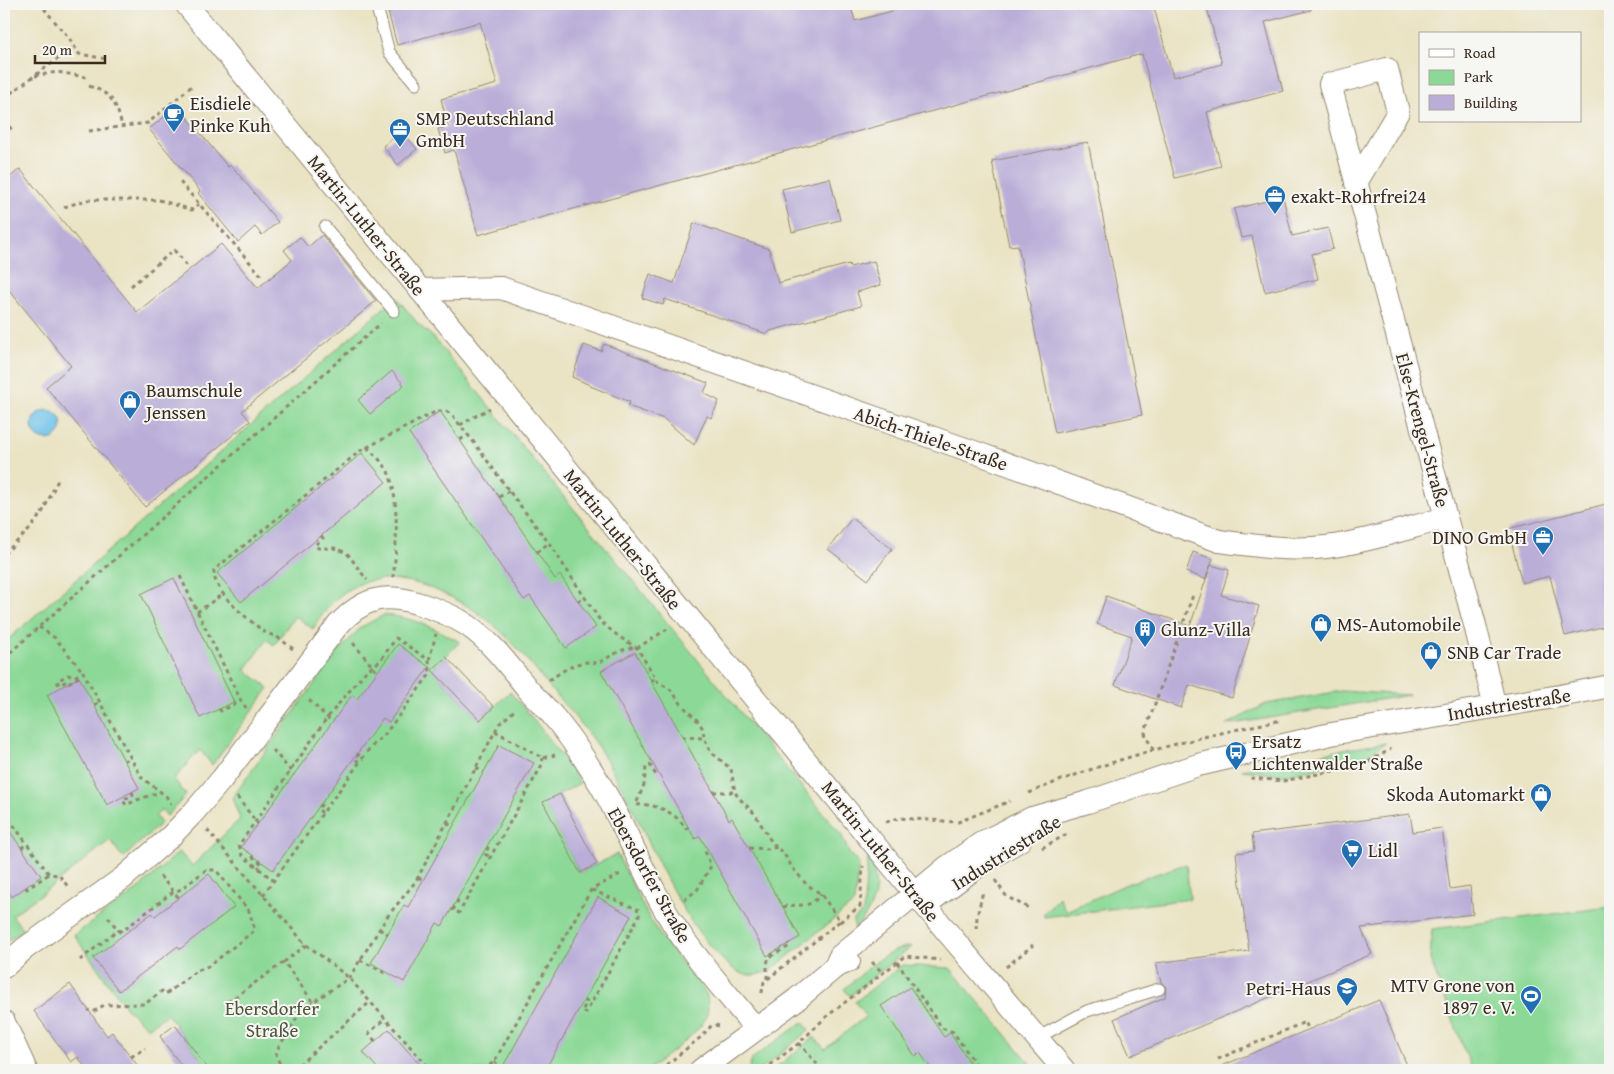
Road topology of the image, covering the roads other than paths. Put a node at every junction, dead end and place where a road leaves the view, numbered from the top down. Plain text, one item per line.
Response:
1 (186, 4) edge
2 (376, 4) edge
3 (416, 84) dead end
4 (1356, 183) junction
5 (325, 227) dead end
6 (420, 290) junction
7 (394, 311) road end
8 (1446, 518) junction
9 (1610, 686) edge
10 (1494, 707) junction
11 (920, 900) junction
12 (4, 967) edge
13 (835, 967) junction
14 (1159, 989) dead end
15 (4, 1022) edge
16 (756, 1029) junction
17 (1037, 1038) junction
18 (26, 1070) edge
19 (701, 1070) edge
20 (1064, 1070) edge

1 - 6 street, Martin-Luther-Straße
2 - 3 lane
4 - 4 street, Else-Krengel-Straße
4 - 8 street, Else-Krengel-Straße
5 - 7 lane
6 - 8 street, Abich-Thiele-Straße
6 - 11 street, Martin-Luther-Straße
8 - 10 street, Else-Krengel-Straße
9 - 10 street, Industriestraße
10 - 11 street, Industriestraße
11 - 13 street
11 - 13 street
11 - 17 street, Martin-Luther-Straße
12 - 16 street, Ebersdorfer Straße
13 - 16 street
14 - 17 lane
15 - 18 street
16 - 19 street
17 - 20 street, Martin-Luther-Straße

